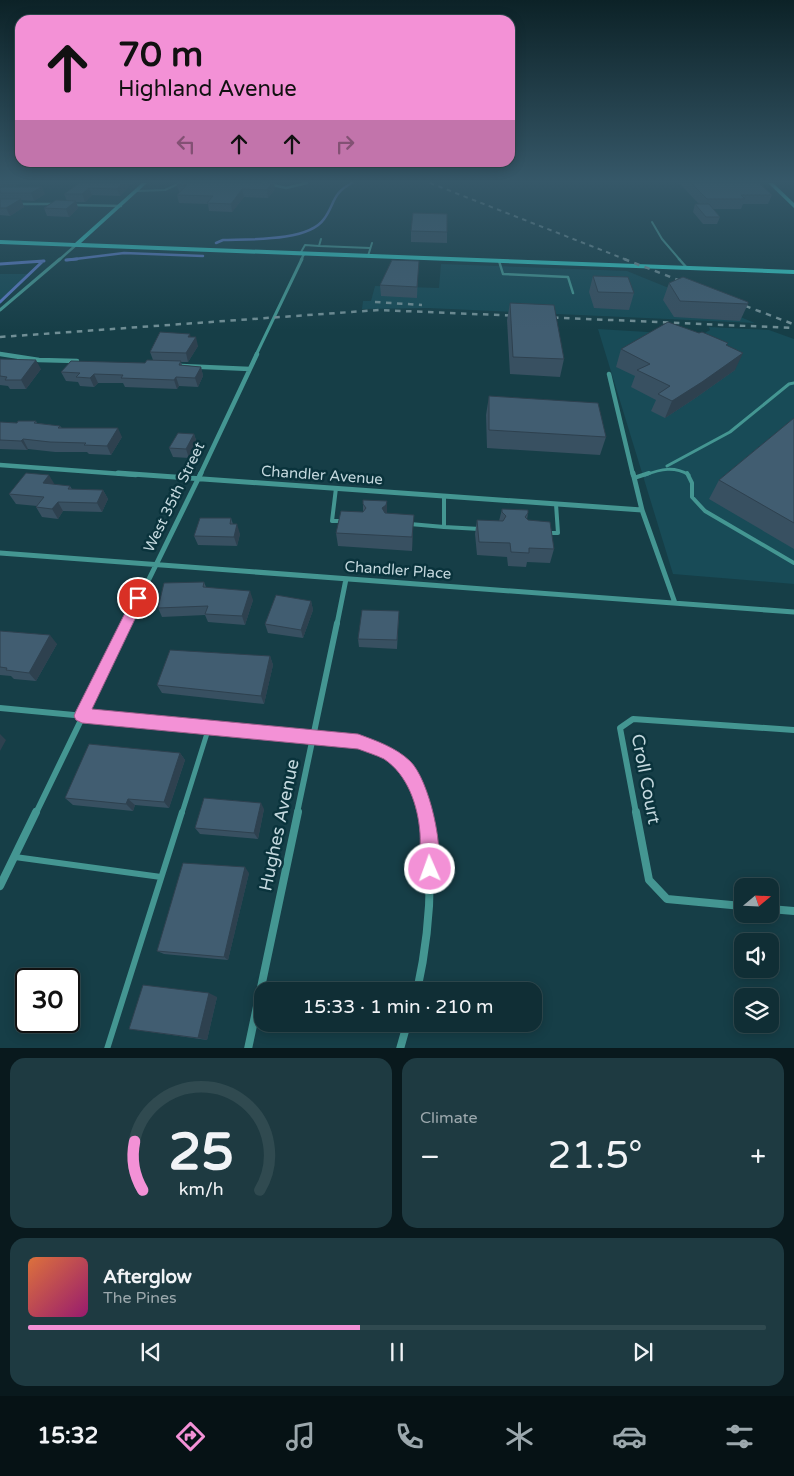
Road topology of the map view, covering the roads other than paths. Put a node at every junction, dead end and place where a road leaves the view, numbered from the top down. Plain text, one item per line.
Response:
1 (91, 232) edge
2 (658, 232) edge
3 (322, 239) dead end
4 (0, 242) edge
5 (372, 242) dead end
6 (76, 245) junction
7 (318, 246) junction
8 (370, 248) junction
9 (302, 254) junction
10 (368, 256) junction
11 (499, 261) junction
12 (687, 268) junction
13 (794, 272) edge
14 (573, 293) dead end
15 (0, 310) edge
16 (0, 354) edge
17 (87, 362) edge
18 (173, 365) edge
19 (250, 368) junction
20 (608, 374) dead end
21 (794, 383) edge
22 (0, 465) edge
23 (667, 466) junction
24 (634, 478) junction
25 (198, 479) junction
26 (336, 488) junction
27 (444, 496) junction
28 (556, 504) junction
29 (642, 510) junction
30 (347, 521) edge
31 (406, 524) edge
32 (444, 526) junction
33 (481, 529) edge
34 (542, 532) edge
35 (0, 553) edge
36 (794, 563) edge
37 (155, 565) junction
38 (346, 579) junction
39 (675, 603) junction
40 (794, 612) edge
41 (0, 708) edge
42 (82, 716) junction
43 (209, 728) junction
44 (794, 730) edge
45 (313, 737) junction
46 (14, 857) junction
47 (161, 877) junction
48 (0, 886) edge
49 (734, 905) edge
50 (779, 910) edge
51 (794, 912) edge
52 (418, 982) edge
53 (405, 1032) edge
54 (106, 1048) edge
55 (248, 1048) edge
56 (400, 1048) edge

1 - 6 main road
2 - 12 lane
3 - 7 lane
4 - 6 main road
5 - 8 lane
6 - 9 main road
6 - 15 street
7 - 8 lane
7 - 9 lane
8 - 10 lane
9 - 10 main road
9 - 19 street, West 35th Street
10 - 11 main road
11 - 12 main road
11 - 14 lane
12 - 13 main road
16 - 17 street
18 - 19 street
19 - 25 street, West 35th Street
20 - 24 street
21 - 23 lane
22 - 25 street, Chandler Avenue
23 - 24 lane
23 - 36 lane
24 - 29 street
25 - 26 street, Chandler Avenue
25 - 37 street, West 35th Street
26 - 27 street, Chandler Avenue
26 - 30 lane
27 - 28 street, Chandler Avenue
27 - 32 lane
28 - 29 street, Chandler Avenue
28 - 34 lane
29 - 39 street
31 - 32 lane
32 - 33 lane
35 - 37 street, Chandler Place
37 - 38 street, Chandler Place
37 - 42 street, West 35th Street
38 - 39 street, Chandler Place
38 - 45 street, Hughes Avenue
39 - 40 street, Chandler Place
41 - 42 street
42 - 43 street
42 - 46 street, West 35th Street
43 - 45 street
43 - 47 lane
44 - 49 street, Croll Court
45 - 52 street
45 - 55 street, Hughes Avenue
46 - 47 lane
46 - 48 street, West 35th Street
47 - 54 lane
50 - 51 street
53 - 56 street

